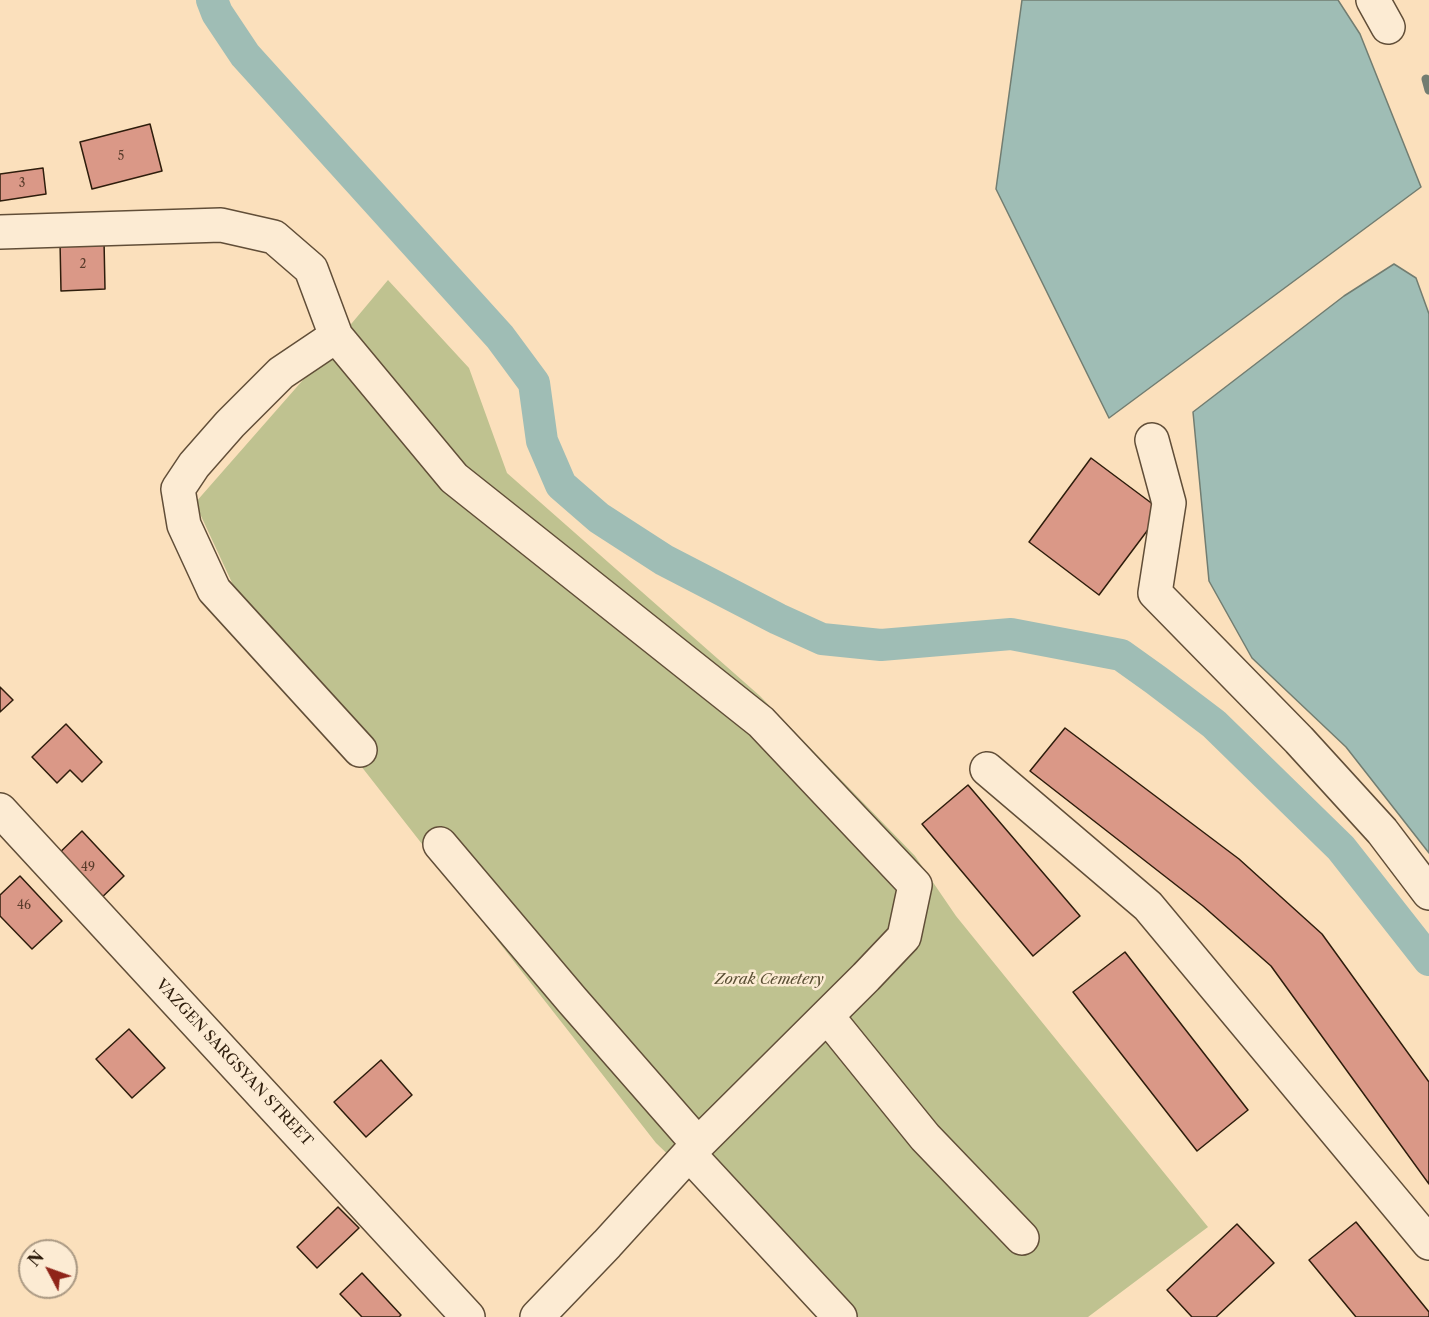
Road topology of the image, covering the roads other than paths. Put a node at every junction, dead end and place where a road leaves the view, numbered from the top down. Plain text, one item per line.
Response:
1 (0, 232) edge
2 (336, 336) junction
3 (1152, 440) dead end
4 (360, 750) dead end
5 (987, 769) dead end
6 (0, 810) edge
7 (440, 844) dead end
8 (1429, 893) edge
9 (827, 1016) junction
10 (694, 1149) junction
11 (1022, 1238) dead end
12 (1429, 1243) edge
13 (468, 1317) edge
14 (537, 1317) edge
15 (840, 1317) edge

1 - 2 street
2 - 4 street
2 - 9 street
3 - 8 street
5 - 12 street
6 - 13 street, VAZGEN SARGSYAN STREET
7 - 10 street
9 - 10 street
9 - 11 street
10 - 14 street
10 - 15 street

